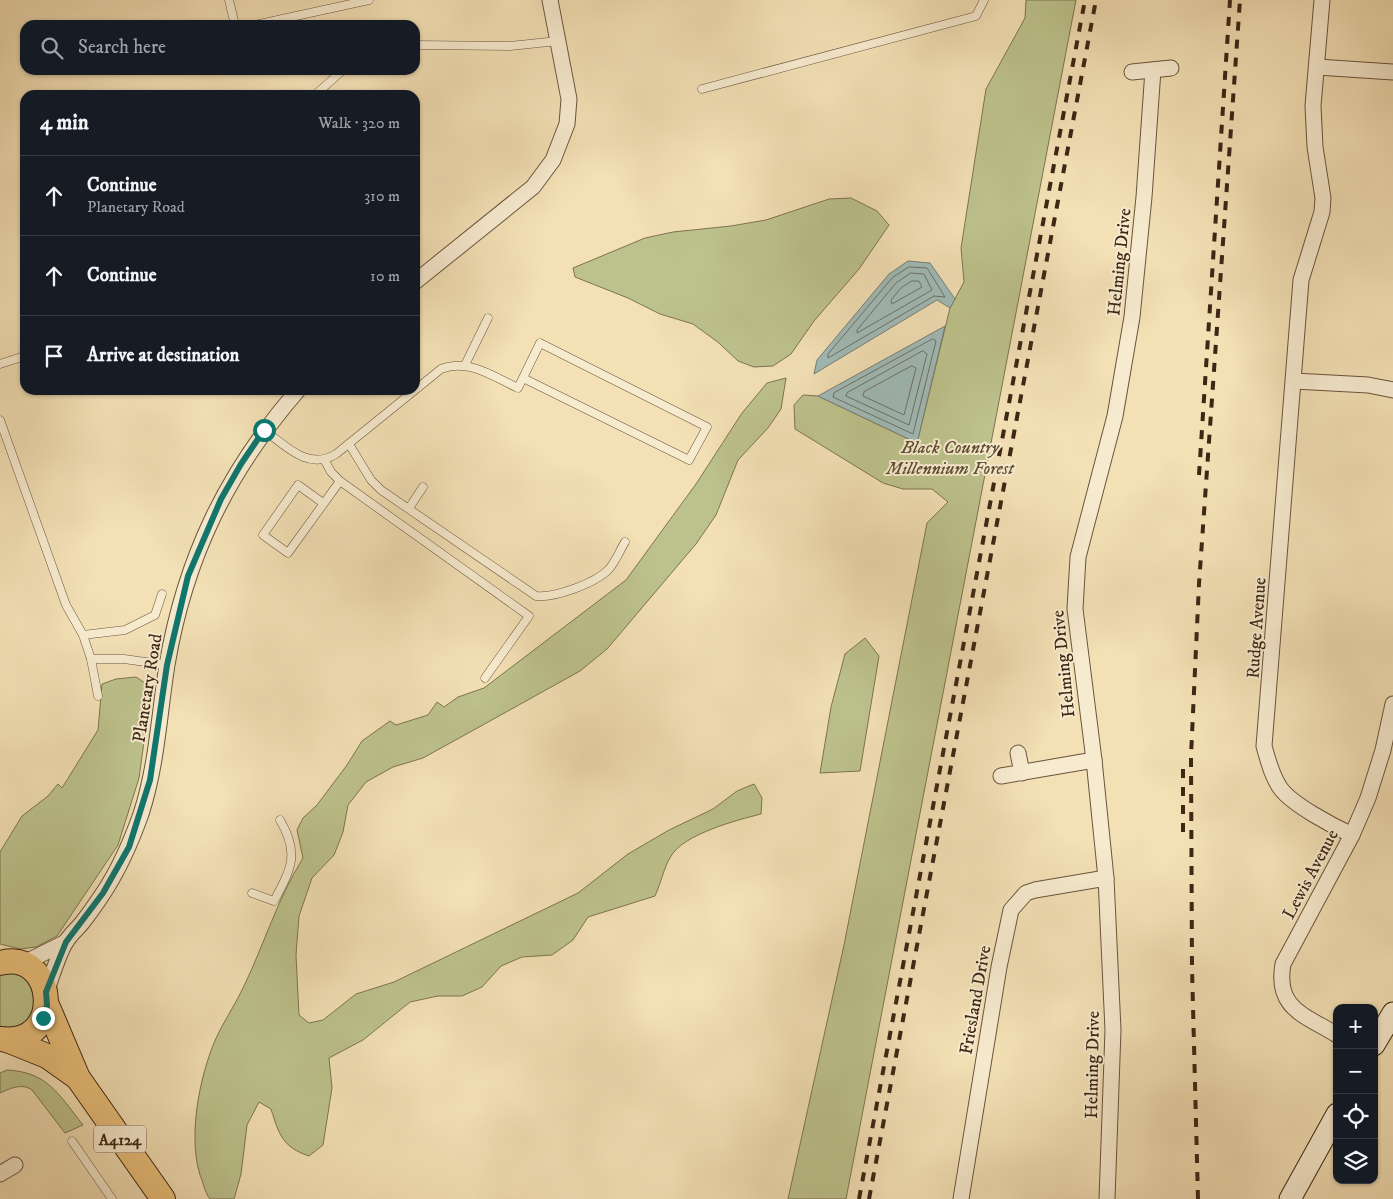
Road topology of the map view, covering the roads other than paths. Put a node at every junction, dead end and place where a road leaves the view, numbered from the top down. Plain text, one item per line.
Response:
1 (229, 0) edge
2 (369, 0) edge
3 (550, 0) edge
4 (984, 0) edge
5 (1322, 0) edge
6 (234, 20) edge
7 (277, 20) edge
8 (558, 41) junction
9 (420, 45) edge
10 (1317, 67) junction
11 (1171, 68) dead end
12 (1154, 70) junction
13 (1132, 72) dead end
14 (1393, 72) edge
15 (337, 75) edge
16 (702, 89) dead end
17 (321, 90) edge
18 (420, 278) edge
19 (488, 318) dead end
20 (20, 358) edge
21 (0, 364) edge
22 (464, 365) junction
23 (522, 378) junction
24 (1294, 381) junction
25 (420, 386) edge
26 (1393, 390) edge
27 (294, 395) edge
28 (409, 395) edge
29 (0, 420) edge
30 (264, 430) junction
31 (349, 444) junction
32 (325, 461) junction
33 (340, 480) junction
34 (422, 487) dead end
35 (323, 503) junction
36 (409, 508) junction
37 (626, 542) dead end
38 (162, 594) dead end
39 (83, 635) junction
40 (91, 659) junction
41 (167, 665) junction
42 (485, 678) dead end
43 (98, 696) dead end
44 (1393, 704) edge
45 (1018, 753) dead end
46 (1094, 760) junction
47 (1022, 773) junction
48 (1002, 776) dead end
49 (280, 820) dead end
50 (1352, 835) junction
51 (1106, 878) junction
52 (252, 893) dead end
53 (66, 942) junction
54 (7, 961) edge
55 (47, 998) junction
56 (1393, 1013) edge
57 (1333, 1033) edge
58 (1378, 1037) edge
59 (4, 1040) edge
60 (78, 1078) junction
61 (1333, 1121) edge
62 (72, 1141) dead end
63 (15, 1165) dead end
64 (0, 1174) edge
65 (112, 1199) edge
66 (163, 1199) edge
67 (961, 1199) edge
68 (1107, 1199) edge
69 (1290, 1199) edge

1 - 6 lane
2 - 7 lane
3 - 8 street
4 - 16 lane
5 - 10 street, Rudge Avenue
8 - 9 lane
8 - 18 street
10 - 14 street
10 - 24 street, Rudge Avenue
11 - 12 street
12 - 13 street
12 - 46 street, Helming Drive
15 - 17 lane
19 - 22 lane
20 - 21 lane
22 - 23 lane
22 - 25 lane
23 - 23 lane
24 - 26 street
24 - 50 street, Rudge Avenue
27 - 30 street, Planetary Road
28 - 31 lane
29 - 39 lane
30 - 32 lane
30 - 41 street, Planetary Road
31 - 32 lane
31 - 36 lane
32 - 33 lane
33 - 35 lane
33 - 42 lane
34 - 36 lane
35 - 35 lane
36 - 37 lane
38 - 39 lane
39 - 40 lane
40 - 41 lane
40 - 43 lane
41 - 53 street, Planetary Road
44 - 50 street, Lewis Avenue
45 - 47 street
46 - 47 street
46 - 51 street, Helming Drive
47 - 48 street
49 - 52 lane
50 - 57 street, Lewis Avenue
51 - 67 street, Friesland Drive
51 - 68 street, Helming Drive
53 - 54 street, Planetary Road
53 - 55 street, Planetary Road
54 - 55 main road
55 - 59 main road
55 - 60 main road, A4124
56 - 58 street
59 - 60 main road, A4124
60 - 66 main road, A4124
61 - 69 street
62 - 65 lane
63 - 64 street

